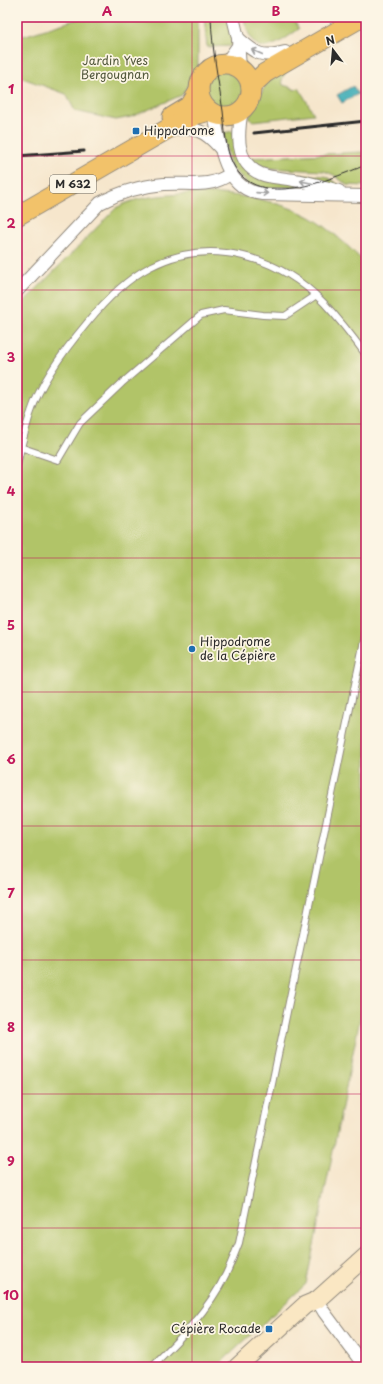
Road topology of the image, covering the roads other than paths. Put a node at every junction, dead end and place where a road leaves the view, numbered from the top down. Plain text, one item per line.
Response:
1 (233, 17) edge
2 (345, 17) edge
3 (362, 17) edge
4 (238, 42) junction
5 (285, 52) junction
6 (239, 72) junction
7 (199, 91) junction
8 (242, 109) junction
9 (212, 112) junction
10 (166, 130) junction
11 (220, 148) junction
12 (230, 174) junction
13 (362, 195) edge
14 (17, 206) edge
15 (17, 216) edge
16 (17, 291) edge
17 (315, 296) junction
18 (366, 354) edge
19 (19, 447) edge
20 (17, 465) edge
21 (366, 631) edge
22 (366, 1256) edge
23 (317, 1300) junction
24 (151, 1367) edge
25 (237, 1367) edge
26 (252, 1367) edge
27 (365, 1367) edge

1 - 4 street
2 - 5 main road
3 - 6 main road
5 -> 4 street
4 - 6 street
5 - 6 main road
6 - 7 main road
6 - 8 main road
7 - 9 main road
7 - 14 main road, M 632
8 - 9 main road
13 -> 8 street
9 - 10 main road, M 632
9 - 11 street
10 - 11 street
10 - 15 main road, M 632
11 - 12 street
12 -> 13 street
12 - 16 street
17 - 18 lane
17 - 19 lane
17 - 19 lane
19 - 20 lane
21 - 24 lane
22 - 23 main road
23 - 25 main road
23 - 26 main road
23 - 27 street

